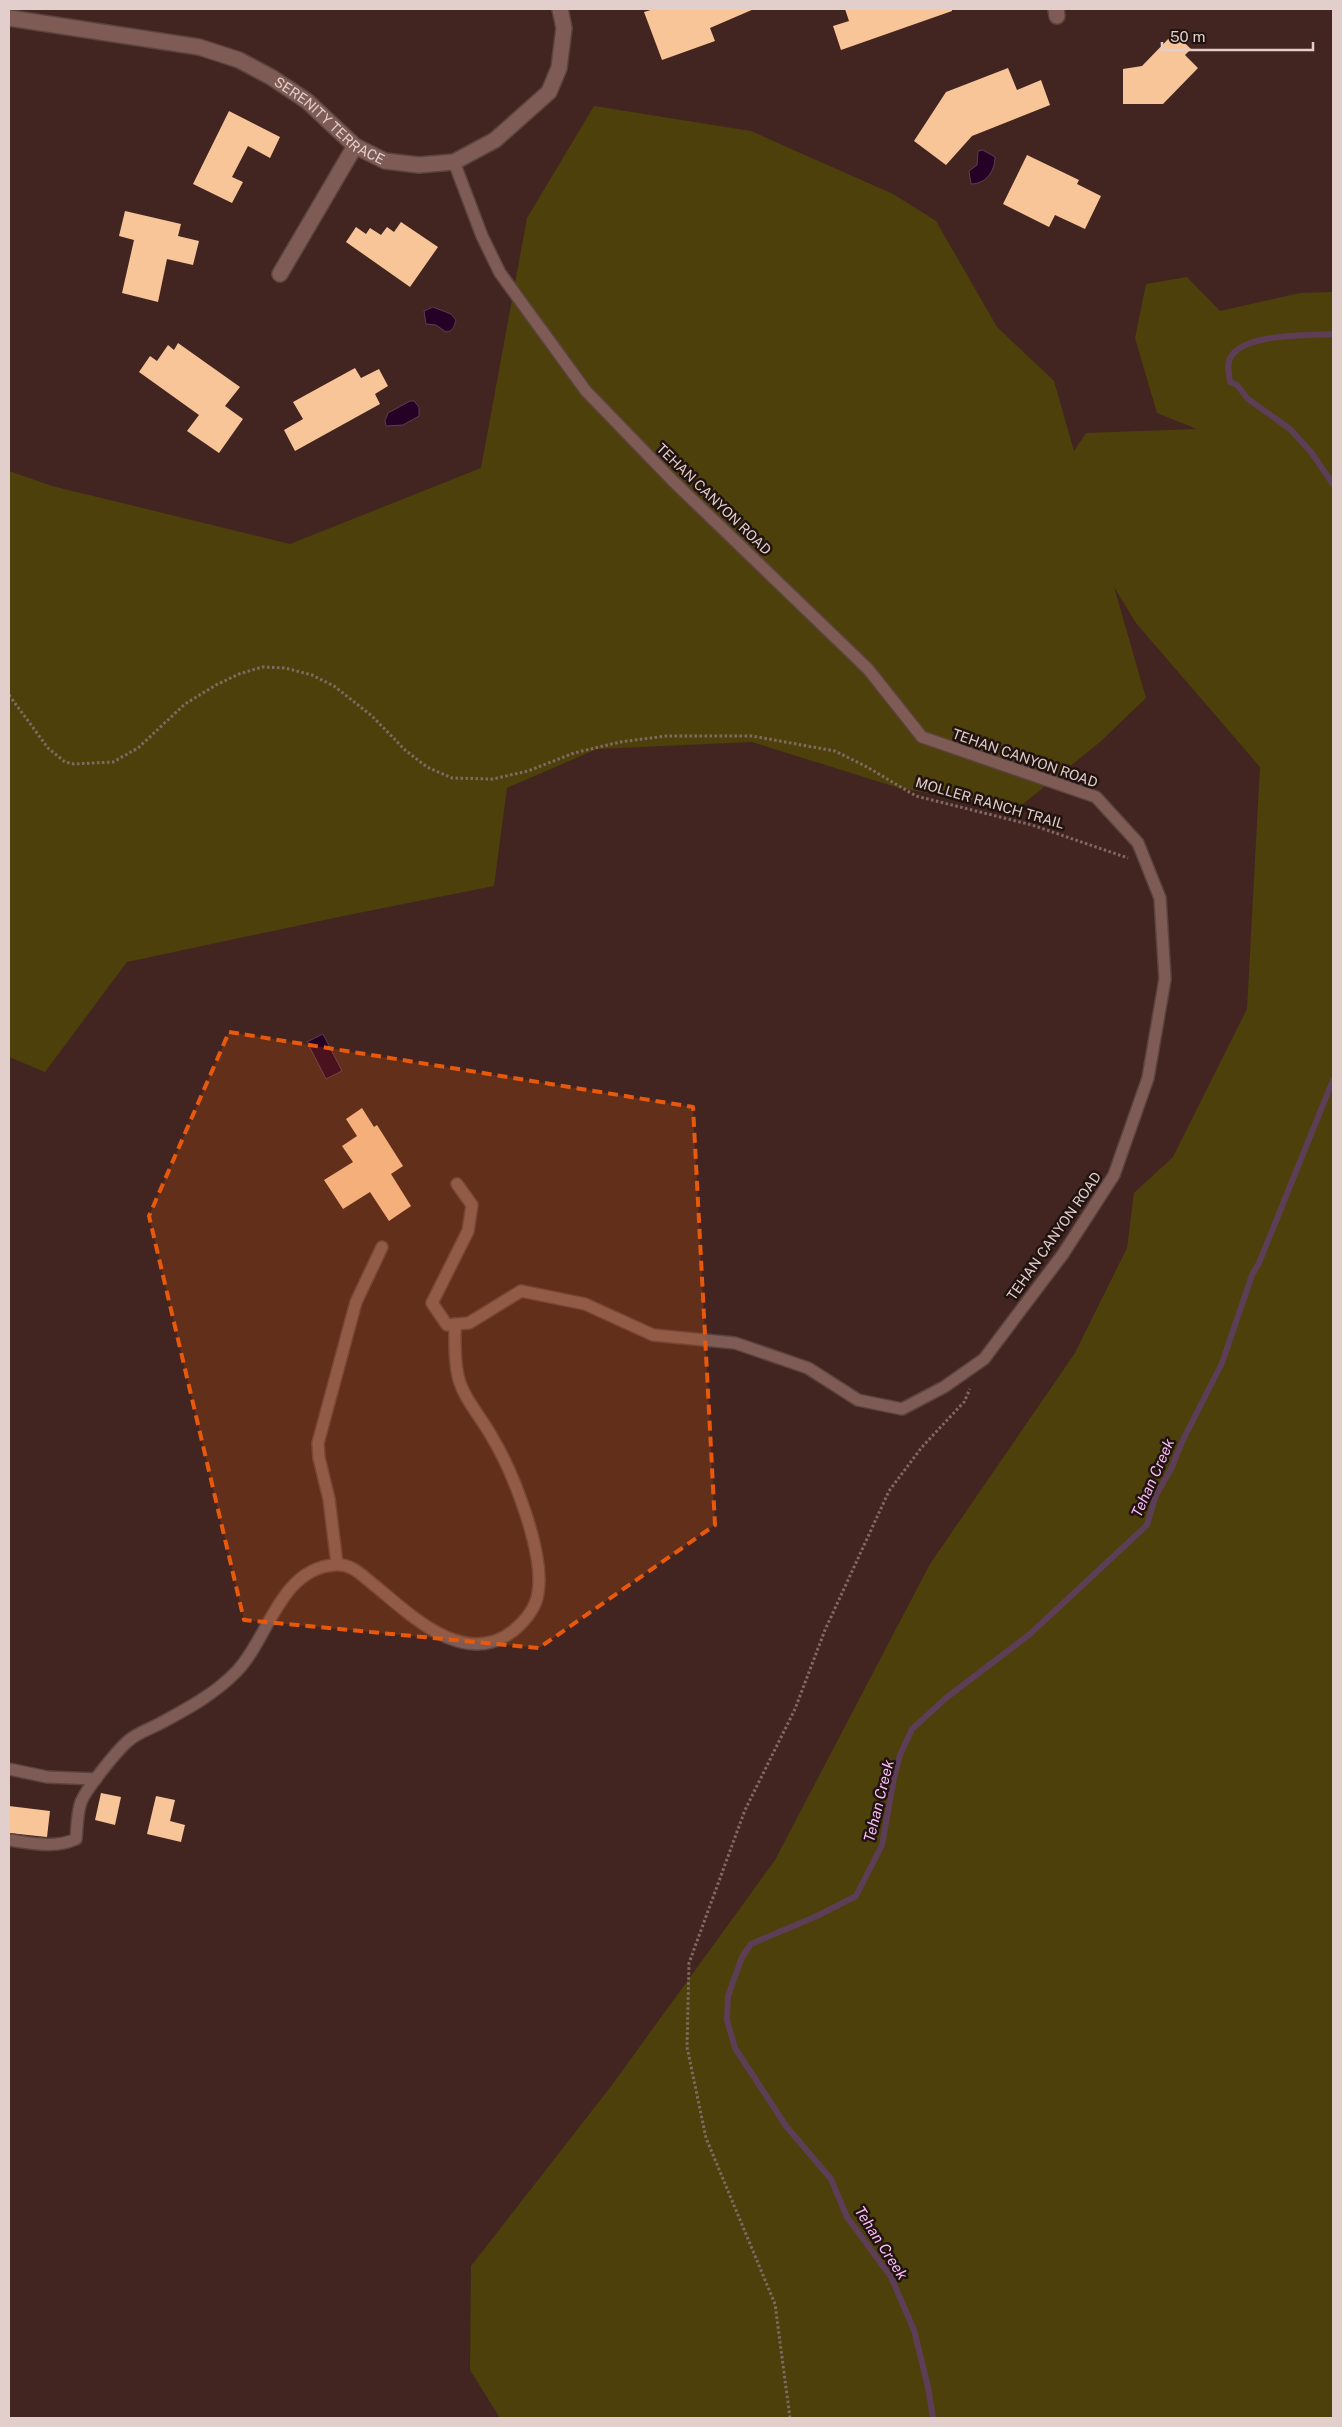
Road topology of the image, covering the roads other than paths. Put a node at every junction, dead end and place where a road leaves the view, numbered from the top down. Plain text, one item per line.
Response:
1 (560, 9) edge
2 (9, 18) edge
3 (355, 146) junction
4 (454, 162) junction
5 (280, 274) dead end
6 (457, 1184) dead end
7 (382, 1247) dead end
8 (455, 1324) junction
9 (337, 1564) junction
10 (9, 1770) edge
11 (96, 1779) junction
12 (9, 1840) edge

1 - 4 street, SERENITY TERRACE
2 - 3 street, SERENITY TERRACE
3 - 4 street, SERENITY TERRACE
3 - 5 street
4 - 8 lane, TEHAN CANYON ROAD
6 - 8 lane
7 - 9 lane
8 - 9 lane
9 - 11 lane
10 - 11 lane
11 - 12 lane

